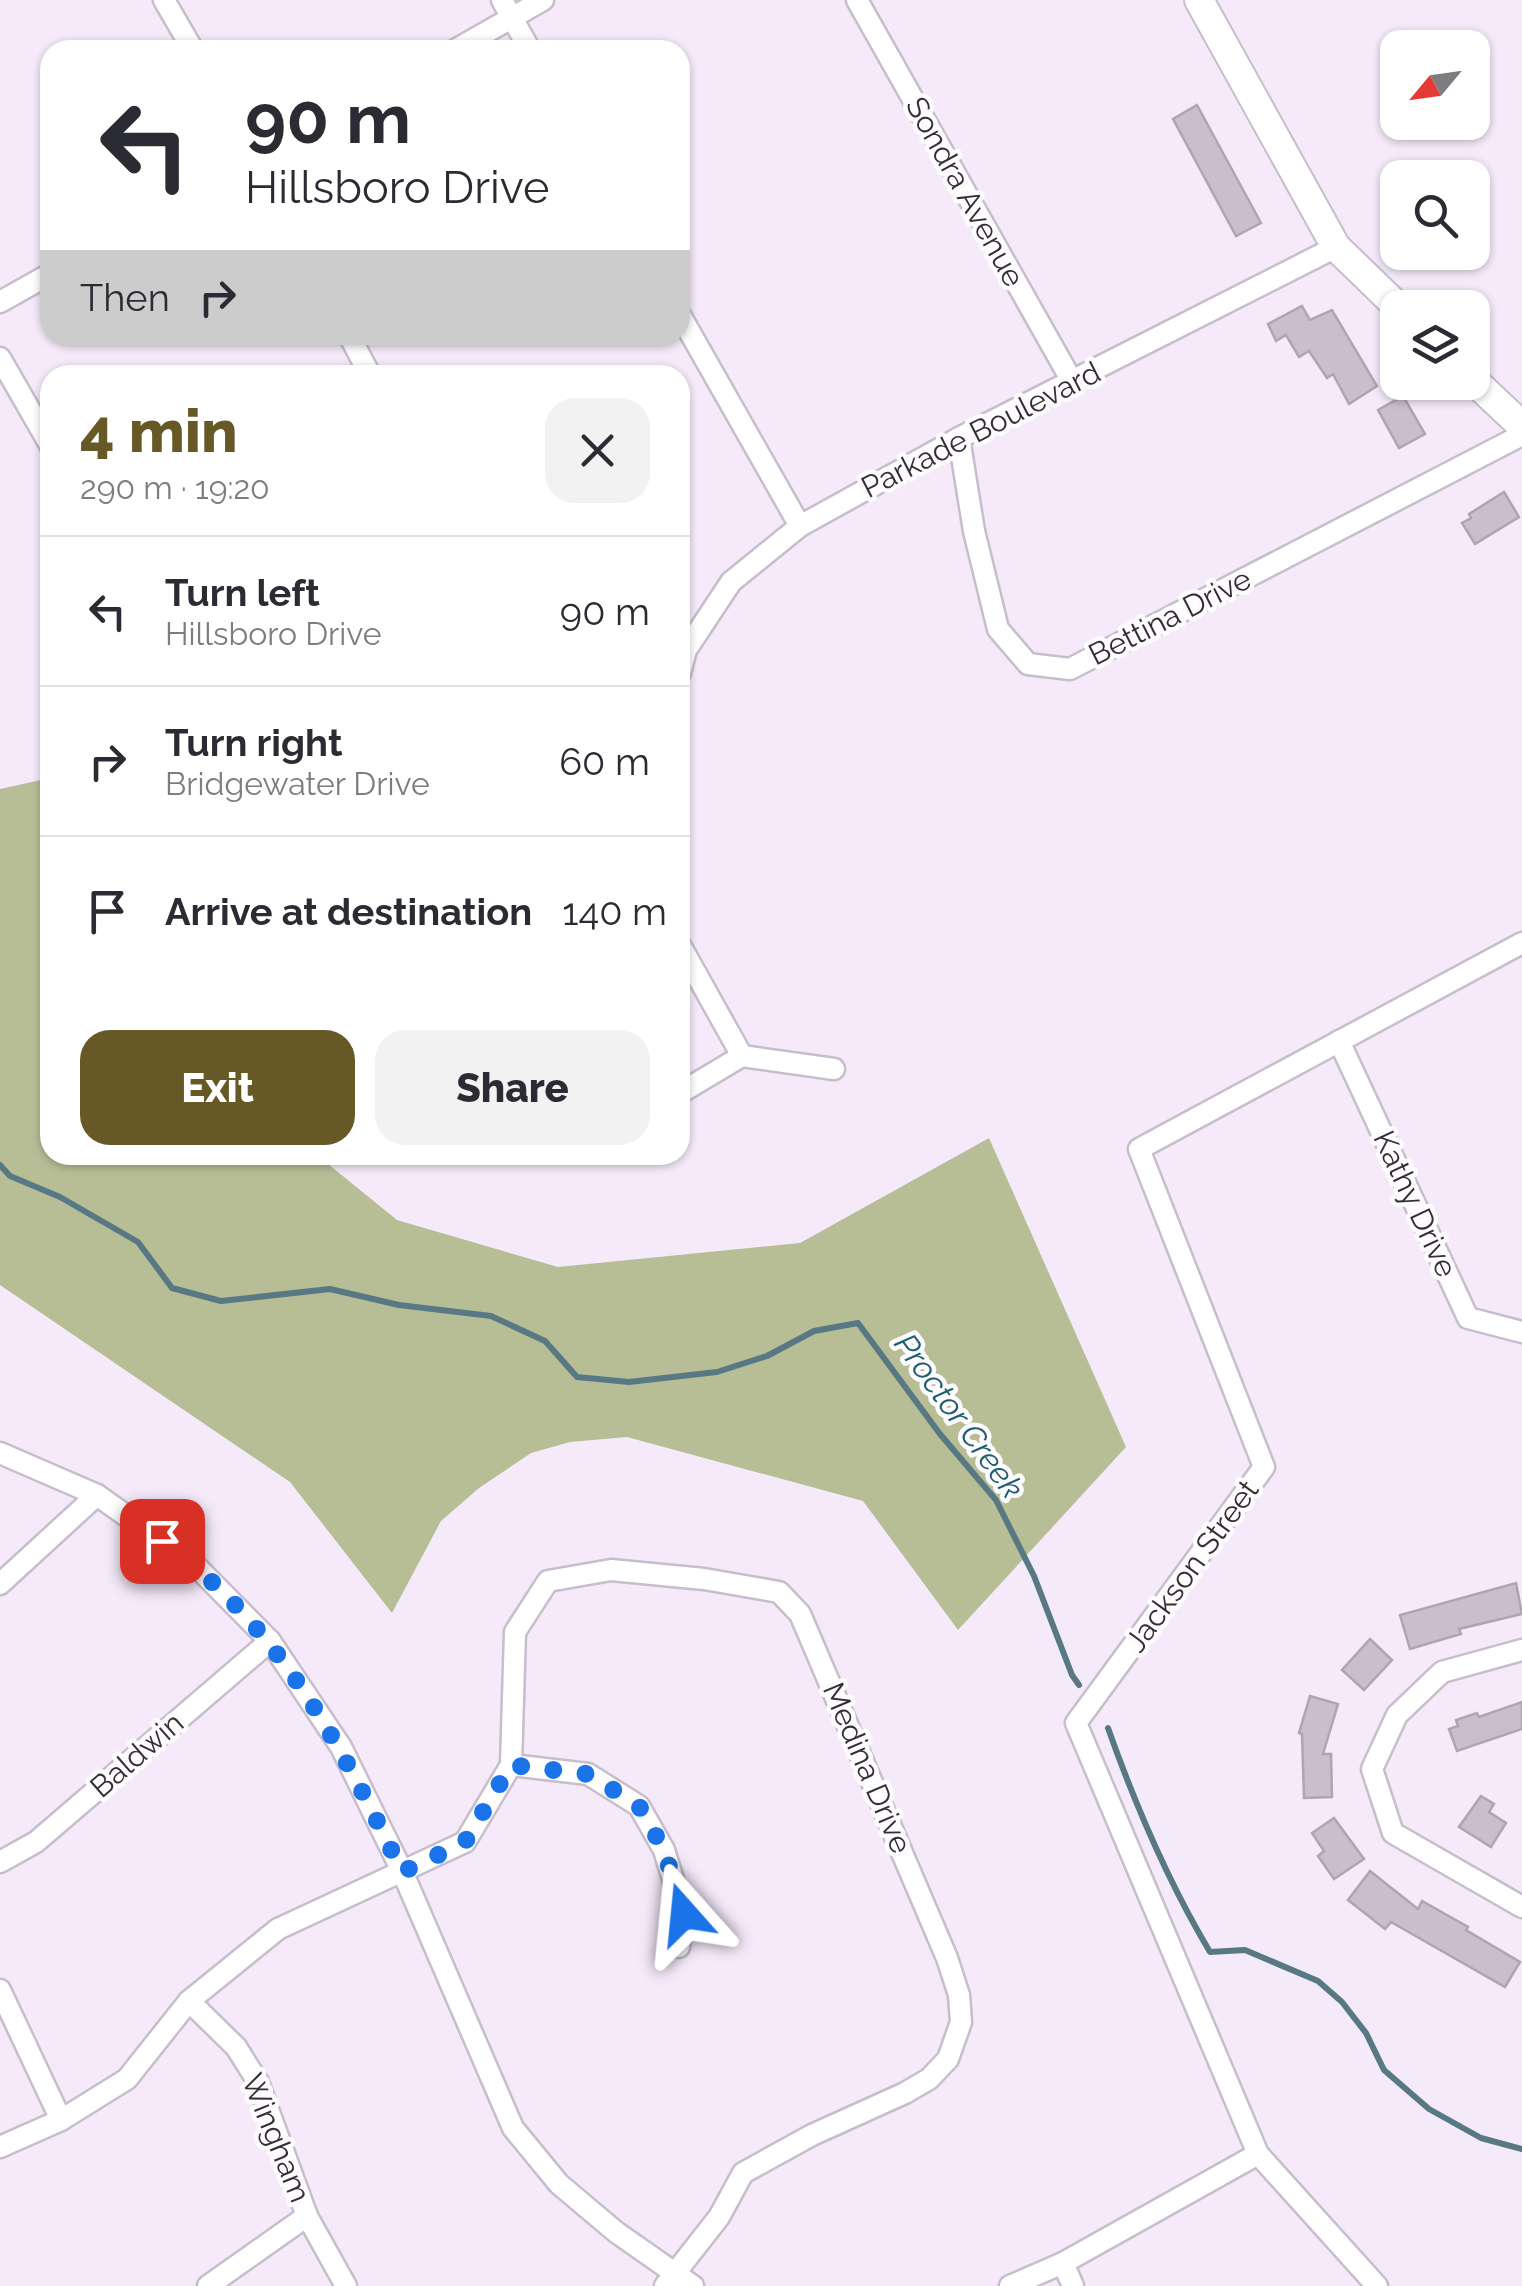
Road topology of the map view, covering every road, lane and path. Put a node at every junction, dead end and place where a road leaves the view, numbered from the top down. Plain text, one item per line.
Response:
1 (164, 0) edge
2 (544, 0) edge
3 (857, 0) edge
4 (1199, 0) edge
5 (507, 9) edge
6 (187, 40) edge
7 (467, 40) edge
8 (524, 40) edge
9 (1336, 247) junction
10 (40, 280) edge
11 (1380, 290) edge
12 (0, 302) edge
13 (690, 333) edge
14 (0, 358) edge
15 (1072, 383) junction
16 (1490, 395) edge
17 (1522, 426) edge
18 (40, 428) edge
19 (1522, 435) edge
20 (960, 438) junction
21 (800, 526) junction
22 (690, 644) edge
23 (1522, 943) edge
24 (690, 963) edge
25 (1339, 1041) junction
26 (742, 1056) junction
27 (834, 1068) dead end
28 (690, 1087) edge
29 (1522, 1332) edge
30 (0, 1452) edge
31 (98, 1495) junction
32 (0, 1584) edge
33 (270, 1641) junction
34 (1522, 1650) edge
35 (511, 1765) junction
36 (0, 1862) edge
37 (402, 1872) junction
38 (1522, 1908) edge
39 (679, 1947) dead end
40 (0, 1990) edge
41 (190, 2001) junction
42 (60, 2120) junction
43 (0, 2147) edge
44 (1258, 2154) junction
45 (307, 2216) junction
46 (1064, 2263) junction
47 (677, 2282) edge
48 (208, 2286) edge
49 (346, 2286) edge
50 (1010, 2286) edge
51 (1072, 2286) edge
52 (1377, 2286) edge

1 - 6 street
2 - 5 street
3 - 15 street, Sondra Avenue
4 - 9 street
5 - 7 street
5 - 8 street
9 - 11 street
9 - 15 street, Parkade Boulevard
10 - 12 street
13 - 21 street
14 - 18 street
15 - 20 street, Parkade Boulevard
16 - 17 street
19 - 20 street, Bettina Drive
20 - 21 street, Parkade Boulevard
21 - 22 street, Parkade Boulevard
23 - 25 street, Jackson Street
24 - 26 street
25 - 29 street, Kathy Drive
25 - 44 street, Jackson Street
26 - 27 street
26 - 28 street
30 - 31 street
31 - 32 street
31 - 33 street
33 - 36 street, Baldwin
33 - 37 street
34 - 38 street
35 - 37 street
35 - 39 street
35 - 47 street, Medina Drive
37 - 41 street
37 - 47 street
40 - 42 street
41 - 42 street
41 - 45 street, Wingham
42 - 43 street
44 - 46 street
44 - 52 street, Jackson Street
45 - 48 street
45 - 49 street, Wingham
46 - 50 street
46 - 51 street

